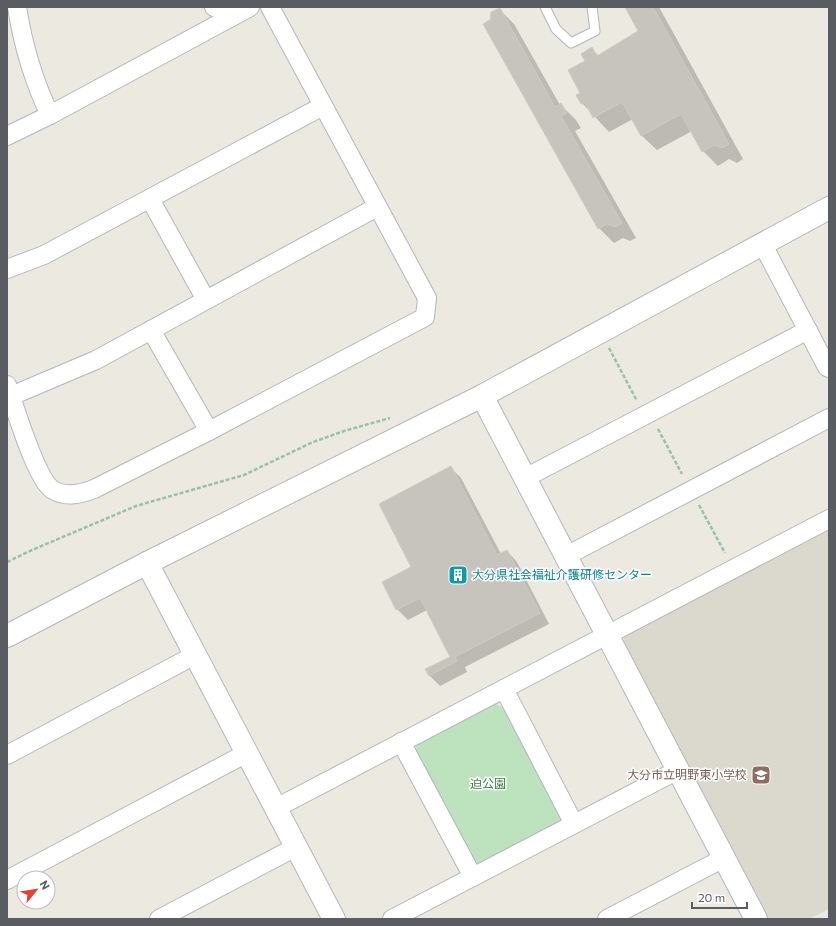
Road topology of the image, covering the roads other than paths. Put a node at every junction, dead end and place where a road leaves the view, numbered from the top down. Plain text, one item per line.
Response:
1 (17, 7) edge
2 (214, 7) edge
3 (250, 7) edge
4 (270, 7) edge
5 (545, 7) edge
6 (592, 7) edge
7 (232, 17) junction
8 (323, 106) junction
9 (50, 115) junction
10 (7, 136) edge
11 (150, 199) junction
12 (378, 207) junction
13 (829, 208) edge
14 (763, 245) junction
15 (7, 269) edge
16 (206, 300) junction
17 (152, 330) junction
18 (808, 330) junction
19 (829, 368) edge
20 (9, 390) edge
21 (482, 396) junction
22 (829, 418) edge
23 (209, 431) junction
24 (525, 478) junction
25 (829, 520) edge
26 (566, 556) junction
27 (147, 563) junction
28 (607, 635) junction
29 (7, 636) edge
30 (195, 655) junction
31 (504, 689) junction
32 (401, 742) junction
33 (247, 753) junction
34 (7, 754) edge
35 (678, 770) junction
36 (276, 808) junction
37 (574, 824) junction
38 (296, 847) junction
39 (724, 858) junction
40 (473, 877) junction
41 (7, 880) edge
42 (159, 919) edge
43 (334, 919) edge
44 (392, 919) edge
45 (607, 919) edge
46 (756, 919) edge

1 - 9 street
2 - 7 street
3 - 7 street
4 - 8 street
5 - 6 lane
7 - 9 street
8 - 11 street
8 - 12 street
9 - 10 street
11 - 15 street
11 - 16 street
12 - 16 street
12 - 23 street
13 - 14 street
14 - 18 street
14 - 21 street
16 - 17 street
17 - 20 street
17 - 23 street
18 - 19 street
18 - 24 street
20 - 23 street
21 - 24 street
21 - 27 street
22 - 26 street
24 - 26 street
25 - 28 street
26 - 28 street
27 - 29 street
27 - 30 street
28 - 31 street
28 - 35 street
30 - 33 street
30 - 34 street
31 - 32 street
31 - 37 street
32 - 36 street
32 - 40 street
33 - 36 street
33 - 41 street
35 - 37 street
35 - 39 street
36 - 38 street
37 - 40 street
38 - 42 street
38 - 43 street
39 - 45 street
39 - 46 street
40 - 44 street

